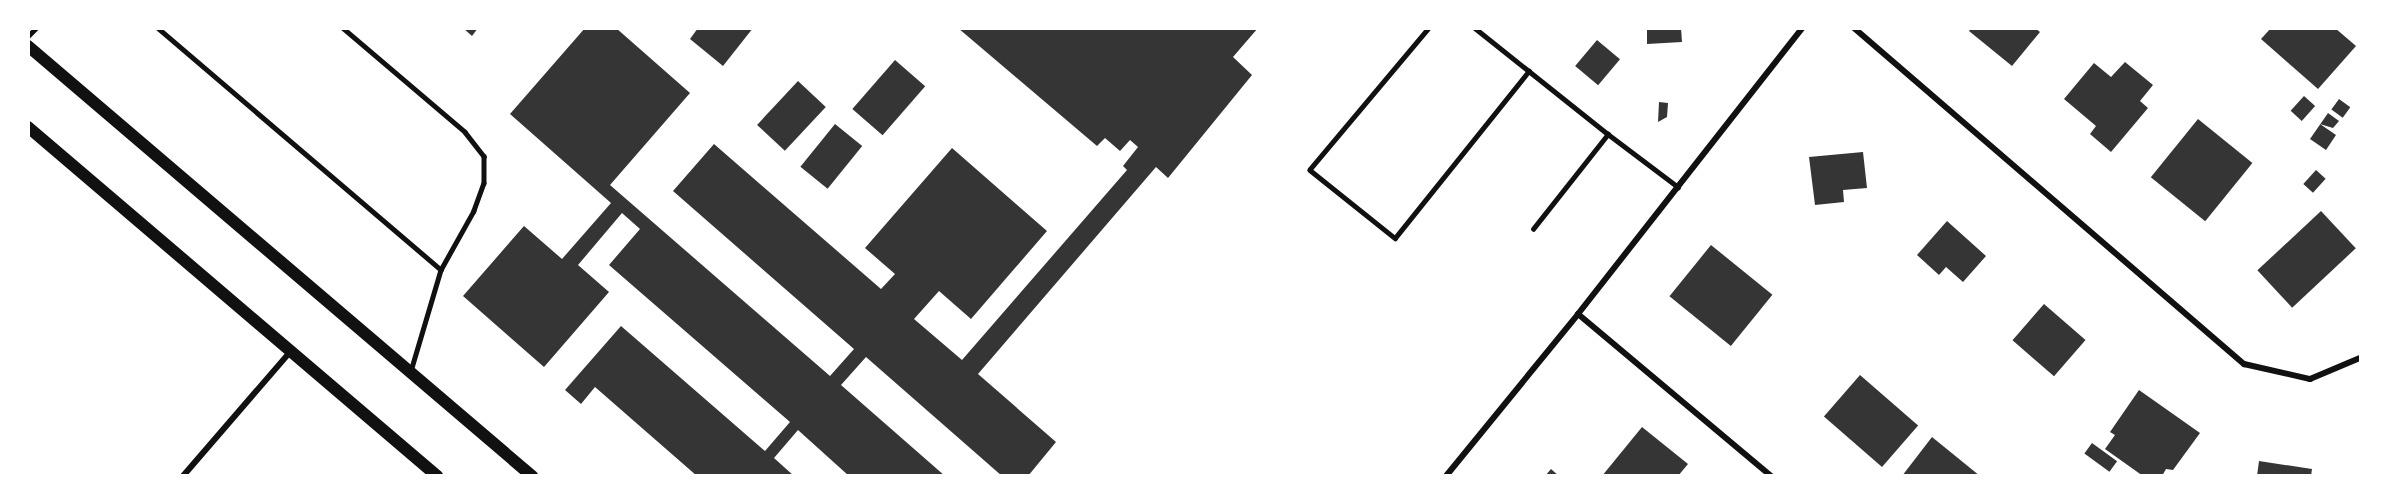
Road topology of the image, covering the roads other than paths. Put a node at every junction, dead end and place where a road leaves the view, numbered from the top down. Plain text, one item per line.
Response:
1 (36, 28) edge
2 (158, 28) edge
3 (343, 28) edge
4 (1429, 28) edge
5 (1475, 28) edge
6 (1802, 28) edge
7 (1854, 28) edge
8 (28, 36) edge
9 (28, 46) edge
10 (1529, 71) junction
11 (28, 127) edge
12 (1608, 134) junction
13 (1678, 187) junction
14 (1533, 229) dead end
15 (441, 270) junction
16 (1578, 314) junction
17 (291, 351) junction
18 (2361, 358) edge
19 (411, 372) junction
20 (183, 476) edge
21 (437, 476) edge
22 (532, 476) edge
23 (1446, 476) edge
24 (1771, 476) edge

1 - 8 lane
2 - 15 lane
3 - 15 lane
4 - 10 lane
5 - 10 lane
6 - 13 street
7 - 18 street
9 - 19 main road
10 - 12 lane
11 - 17 main road
12 - 13 lane
12 - 14 lane
13 - 16 street
15 - 19 lane
16 - 23 street
16 - 24 street
17 - 20 street
17 - 21 main road
19 - 22 main road

